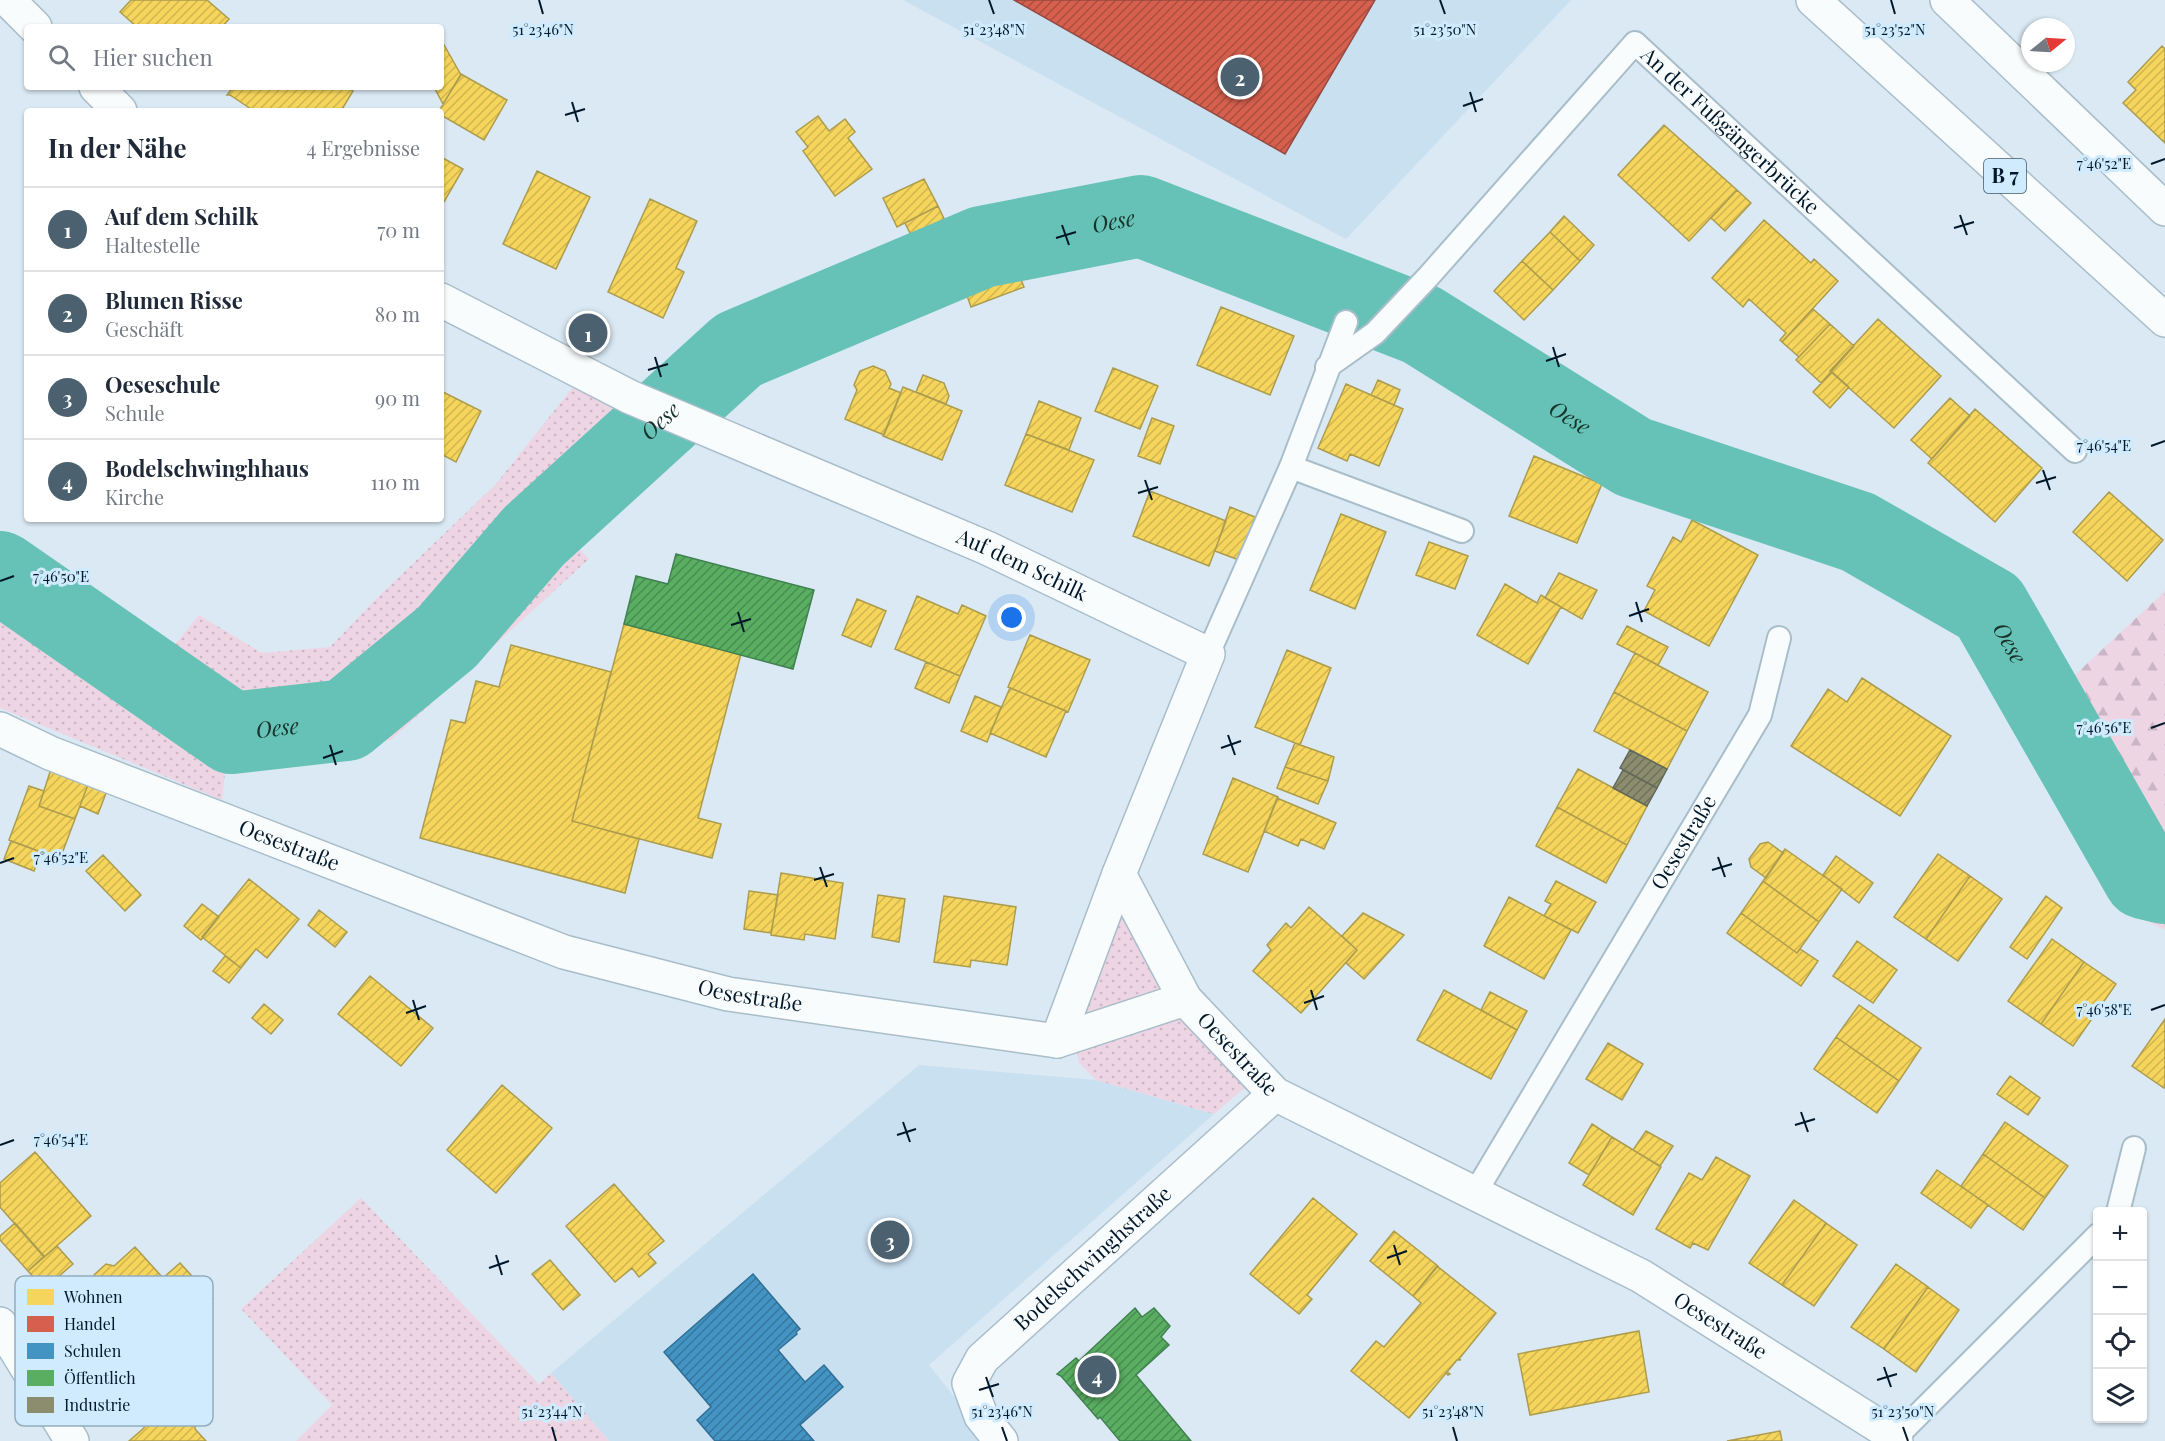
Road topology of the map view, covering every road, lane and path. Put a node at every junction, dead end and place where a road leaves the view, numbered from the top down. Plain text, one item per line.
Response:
1 (8, 0) edge
2 (1813, 0) edge
3 (1947, 0) edge
4 (32, 24) edge
5 (99, 90) edge
6 (117, 108) edge
7 (2165, 209) edge
8 (444, 302) edge
9 (2165, 321) edge
10 (1346, 322) dead end
11 (1327, 367) junction
12 (2075, 451) dead end
13 (1291, 467) junction
14 (1462, 531) dead end
15 (1779, 638) dead end
16 (1208, 654) junction
17 (0, 729) edge
18 (1119, 874) junction
19 (1185, 999) junction
20 (1057, 1041) junction
21 (1275, 1094) junction
22 (2134, 1148) dead end
23 (1474, 1193) junction
24 (2119, 1207) edge
25 (2093, 1239) edge
26 (0, 1324) edge
27 (15, 1348) edge
28 (63, 1426) edge
29 (1895, 1440) edge
30 (72, 1441) edge
31 (1001, 1441) edge

1 - 4 street
2 - 9 street, B 7
3 - 7 street
5 - 6 street
8 - 16 street, Auf dem Schilk
10 - 11 lane
11 - 12 lane, An der Fußgängerbrücke
11 - 13 lane
13 - 14 lane
13 - 16 lane
15 - 23 lane, Oesestraße
16 - 18 street
17 - 20 street, Oesestraße
18 - 19 street
18 - 20 street
19 - 20 street, Oesestraße
19 - 21 street, Oesestraße
21 - 23 street, Oesestraße
21 - 31 street, Bodelschwinghstraße
22 - 24 lane
23 - 29 street, Oesestraße
25 - 29 lane, Oesestraße
26 - 27 street
28 - 30 street

